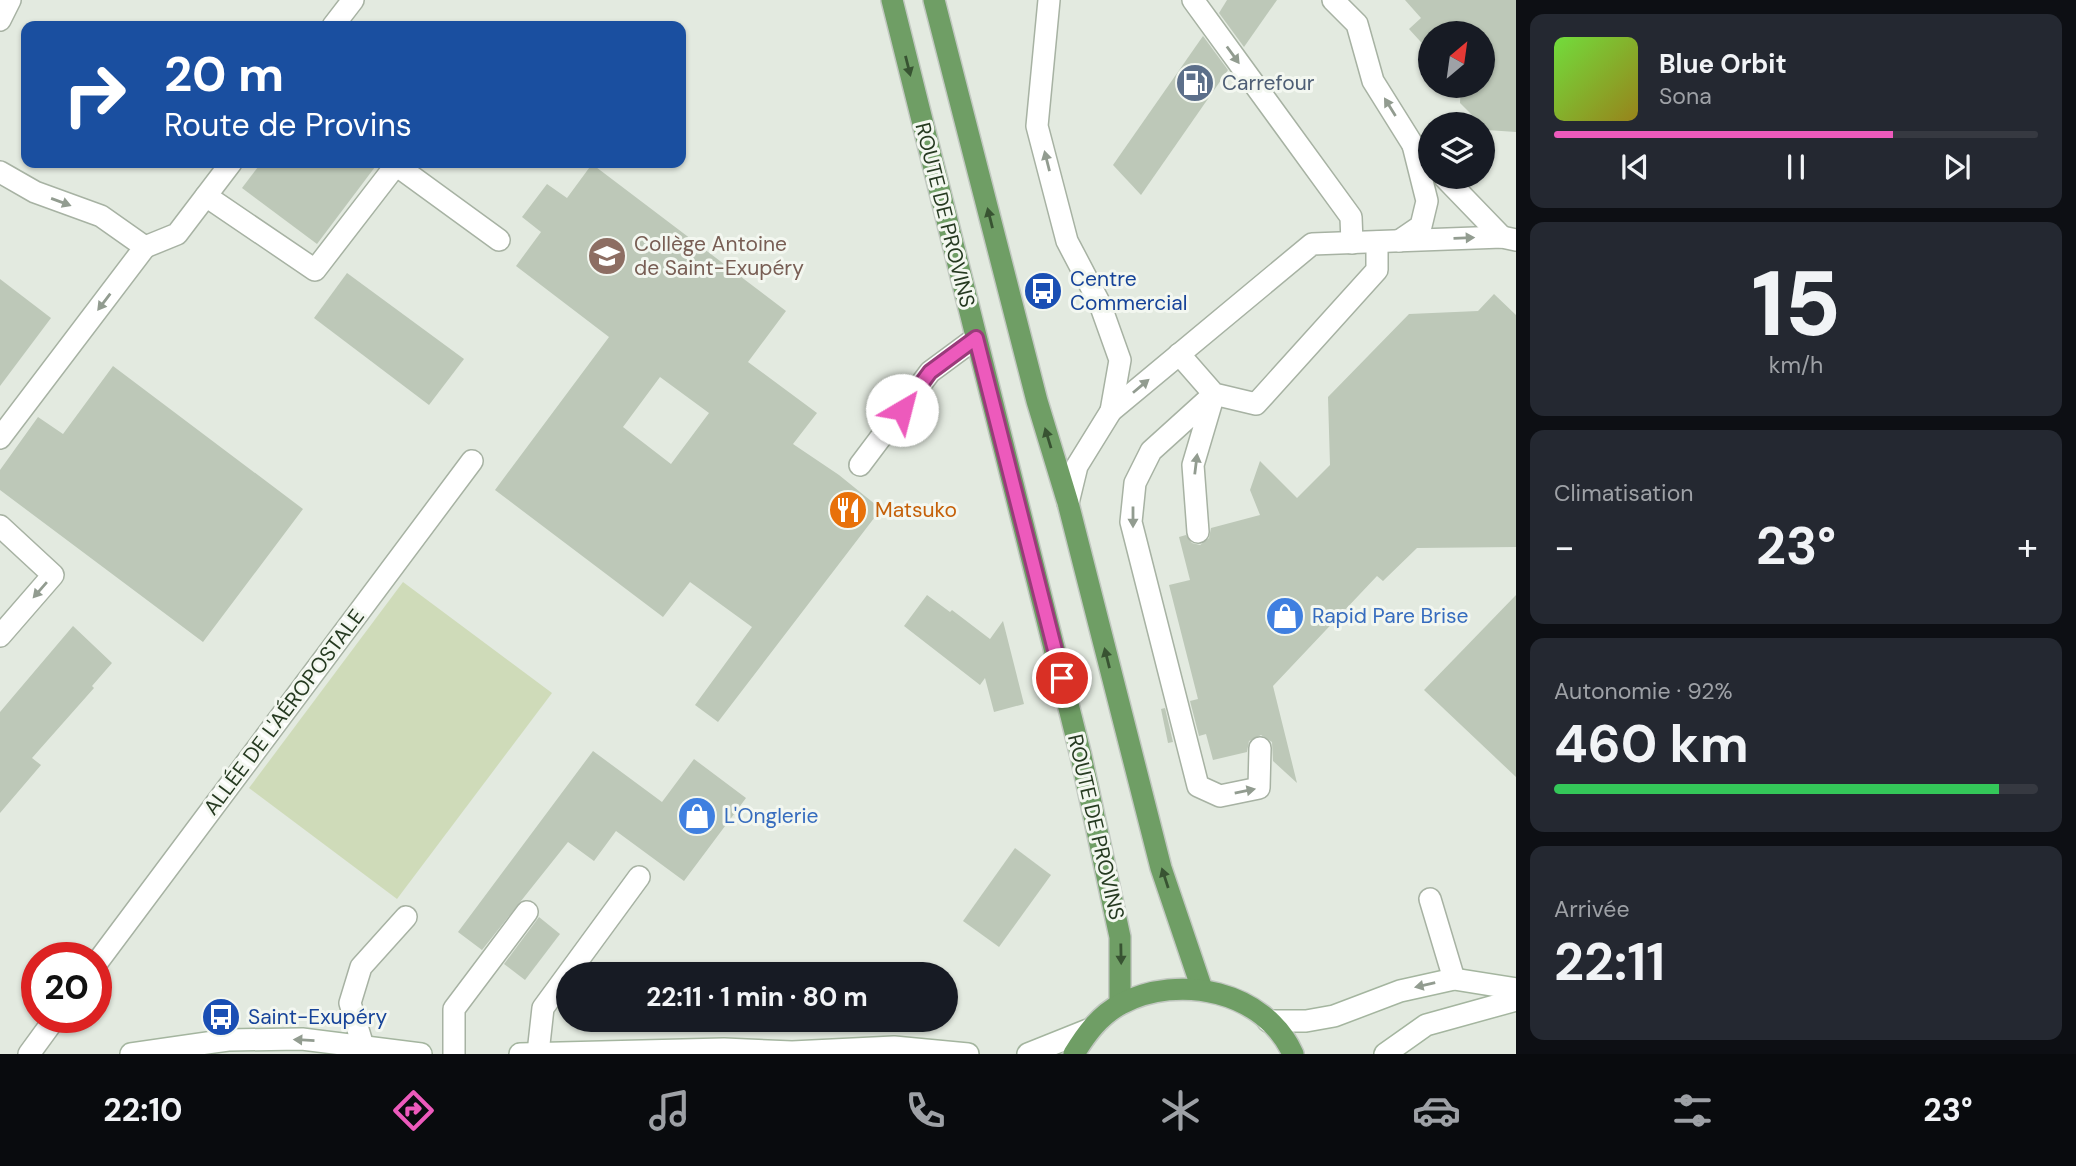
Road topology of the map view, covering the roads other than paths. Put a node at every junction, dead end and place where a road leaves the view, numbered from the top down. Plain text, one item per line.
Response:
1 (10, 0) edge
2 (353, 0) edge
3 (892, 0) edge
4 (933, 0) edge
5 (1049, 0) edge
6 (1193, 0) edge
7 (1333, 0) edge
8 (0, 20) edge
9 (337, 21) edge
10 (1413, 145) junction
11 (1418, 150) edge
12 (227, 168) edge
13 (394, 168) edge
14 (400, 168) edge
15 (0, 172) edge
16 (1457, 189) edge
17 (206, 196) junction
18 (1509, 238) edge
19 (499, 240) dead end
20 (1399, 241) junction
21 (1377, 242) junction
22 (1352, 243) junction
23 (145, 247) junction
24 (976, 338) junction
25 (1179, 354) junction
26 (1214, 394) junction
27 (1111, 411) junction
28 (0, 438) edge
29 (472, 461) dead end
30 (860, 465) dead end
31 (1068, 503) junction
32 (0, 526) edge
33 (1198, 532) dead end
34 (0, 636) edge
35 (1260, 748) dead end
36 (639, 877) dead end
37 (1430, 899) dead end
38 (527, 912) dead end
39 (406, 916) dead end
40 (112, 943) edge
41 (1454, 978) junction
42 (1202, 989) junction
43 (1516, 989) edge
44 (1516, 1000) edge
45 (1120, 1004) junction
46 (1268, 1021) junction
47 (1088, 1030) junction
48 (45, 1033) edge
49 (363, 1046) junction
50 (529, 1053) edge
51 (796, 1053) edge
52 (29, 1054) edge
53 (131, 1054) edge
54 (421, 1054) edge
55 (454, 1054) edge
56 (968, 1054) edge
57 (1028, 1054) edge
58 (1074, 1054) edge
59 (1293, 1054) edge
60 (1385, 1054) edge

1 - 8 main road
2 - 9 main road
3 -> 24 main road, ROUTE DE PROVINS
31 -> 4 main road, ROUTE DE PROVINS
27 -> 5 main road
6 -> 22 main road
10 -> 7 main road
10 - 11 main road
10 - 20 main road
12 - 17 main road
13 - 17 main road
14 - 19 main road
15 -> 23 main road
16 - 18 main road
17 - 23 main road
20 -> 18 main road
20 - 21 main road
21 - 22 main road
21 - 26 main road
22 - 25 main road
23 -> 28 main road
24 - 30 main road
24 -> 45 main road, ROUTE DE PROVINS
25 - 26 main road
27 -> 25 main road
33 -> 26 main road
26 -> 35 main road
27 - 31 main road
29 - 40 main road, ALLÉE DE L'AÉROPOSTALE
42 -> 31 main road, ROUTE DE PROVINS
32 -> 34 main road
36 - 50 main road
37 - 41 main road
38 - 55 main road
39 - 49 main road
41 - 43 main road
41 -> 46 main road
42 - 45 main road
42 - 46 main road
44 - 60 main road
45 - 47 main road
46 - 59 main road
47 - 57 main road
47 - 58 main road
48 - 52 main road
49 -> 53 main road
49 - 54 main road
50 - 51 main road
51 - 56 main road

